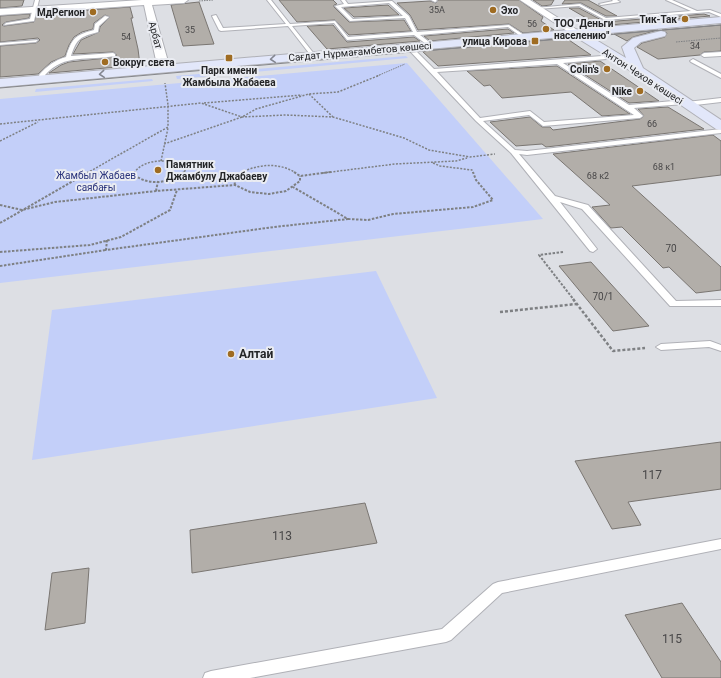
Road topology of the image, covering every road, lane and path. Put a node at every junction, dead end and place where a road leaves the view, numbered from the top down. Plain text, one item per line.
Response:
1 (37, 0) edge
2 (184, 0) edge
3 (270, 0) edge
4 (343, 0) edge
5 (524, 0) edge
6 (614, 0) edge
7 (668, 0) edge
8 (147, 2) edge
9 (601, 4) dead end
10 (347, 5) junction
11 (537, 8) junction
12 (34, 10) junction
13 (721, 10) edge
14 (710, 11) junction
15 (0, 12) edge
16 (697, 12) junction
17 (214, 16) dead end
18 (721, 16) edge
19 (107, 17) dead end
20 (406, 17) junction
21 (721, 20) edge
22 (6, 24) dead end
23 (290, 25) junction
24 (721, 28) edge
25 (416, 34) junction
26 (581, 36) junction
27 (525, 37) junction
28 (670, 37) junction
29 (721, 38) edge
30 (36, 41) dead end
31 (0, 44) edge
32 (430, 45) junction
33 (409, 47) junction
34 (721, 54) edge
35 (113, 55) dead end
36 (312, 55) junction
37 (704, 55) dead end
38 (615, 57) junction
39 (68, 58) junction
40 (693, 61) dead end
41 (558, 62) junction
42 (407, 63) dead end
43 (164, 65) dead end
44 (638, 70) junction
45 (433, 72) junction
46 (721, 76) edge
47 (43, 79) junction
48 (165, 81) dead end
49 (0, 83) edge
50 (309, 94) junction
51 (721, 100) edge
52 (201, 103) junction
53 (685, 103) junction
54 (168, 106) junction
55 (628, 107) junction
56 (242, 117) junction
57 (333, 117) junction
58 (478, 120) junction
59 (40, 121) junction
60 (0, 124) edge
61 (721, 126) edge
62 (168, 127) junction
63 (721, 131) edge
64 (0, 142) edge
65 (164, 144) junction
66 (513, 152) junction
67 (470, 157) junction
68 (161, 161) junction
69 (431, 162) junction
70 (300, 176) junction
71 (158, 181) junction
72 (235, 185) junction
73 (293, 188) junction
74 (177, 190) junction
75 (156, 191) junction
76 (552, 198) junction
77 (0, 205) edge
78 (22, 210) junction
79 (348, 219) junction
80 (0, 223) edge
81 (107, 240) junction
82 (593, 249) dead end
83 (106, 250) junction
84 (0, 252) edge
85 (564, 252) dead end
86 (0, 266) edge
87 (721, 303) edge
88 (576, 304) junction
89 (500, 312) dead end
90 (661, 347) joint
91 (721, 348) edge
92 (721, 544) edge
93 (211, 678) edge

1 - 12 lane
2 - 8 street
3 - 23 lane
4 - 10 lane
5 - 11 street, Антон Чехов көшесі
6 - 9 lane
7 - 16 lane
8 - 12 street
8 - 43 street, Арбат
10 - 20 lane
10 - 20 lane
11 - 16 lane
11 - 26 street, Антон Чехов көшесі
12 - 15 street
12 - 22 lane
13 - 14 lane
14 - 16 lane
14 - 18 lane
17 - 23 lane
19 - 39 lane
20 - 25 lane
21 - 26 main road, Сағдат Нұрмағамбетов көшесі
23 - 25 lane
23 - 36 lane
24 - 28 main road, Сағдат Нұрмағамбетов көшесі
25 - 27 lane
25 - 32 lane
26 - 27 main road, Сағдат Нұрмағамбетов көшесі
26 - 28 main road, Сағдат Нұрмағамбетов көшесі
26 - 38 main road, Антон Чехов көшесі
27 - 32 main road, Сағдат Нұрмағамбетов көшесі
28 - 29 path
28 - 44 main road
30 - 31 lane
32 - 33 main road, Сағдат Нұрмағамбетов көшесі
33 - 36 main road, Сағдат Нұрмағамбетов көшесі
33 - 45 lane
34 - 37 lane
35 - 39 lane
36 -> 47 main road, Сағдат Нұрмағамбетов көшесі
38 - 41 lane
38 - 44 main road, Антон Чехов көшесі
39 - 47 lane
40 - 46 lane
41 - 45 lane
41 - 55 lane
42 - 50 path
44 - 53 main road, Антон Чехов көшесі
45 - 58 lane
47 - 49 main road, Сағдат Нұрмағамбетов көшесі
48 - 54 path
50 - 52 path
50 - 56 path
50 - 57 path
51 - 53 lane
52 - 54 path
52 - 56 path
53 - 55 lane
53 - 61 main road, Антон Чехов көшесі
54 - 59 path
54 - 62 path
55 - 58 lane
56 - 57 path
56 - 65 path
57 - 67 path
58 - 66 lane
59 - 60 path
59 - 64 path
62 - 65 path
62 - 78 path
63 - 66 lane
65 - 68 path
66 - 67 path
66 - 76 lane
67 - 69 path
68 - 71 path
68 - 71 path
69 - 70 path
69 - 79 path
70 - 72 path
70 - 73 path
71 - 75 path
72 - 73 path
72 - 74 path
73 - 79 path
74 - 75 path
74 - 81 path
75 - 78 path
76 - 82 lane
76 - 87 lane
77 - 78 path
78 - 80 path
79 - 83 path
81 - 83 path
81 - 84 path
83 - 86 path
85 - 88 path
88 - 89 path
88 - 90 path
90 - 91 lane
92 - 93 lane

